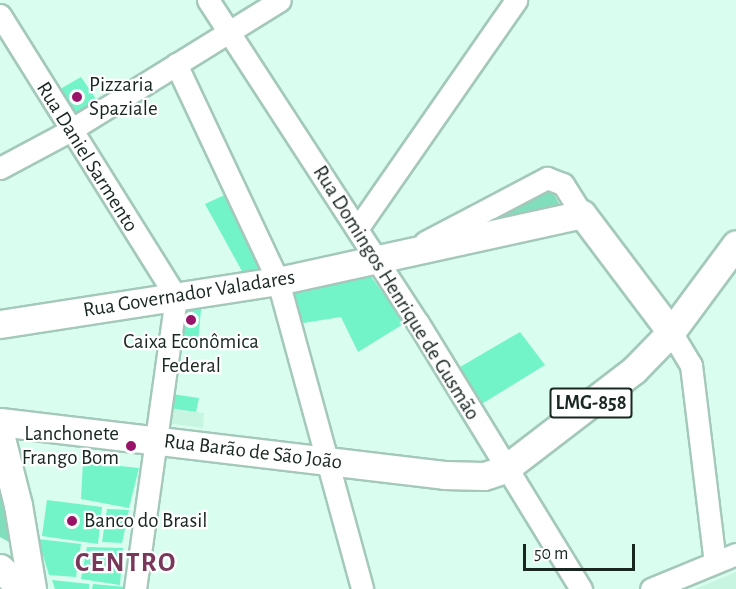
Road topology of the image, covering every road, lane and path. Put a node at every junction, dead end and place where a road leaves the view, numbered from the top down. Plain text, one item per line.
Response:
1 (208, 0) edge
2 (279, 0) edge
3 (516, 0) edge
4 (0, 15) edge
5 (230, 32) junction
6 (176, 64) junction
7 (69, 131) junction
8 (0, 168) edge
9 (513, 195) junction
10 (582, 214) junction
11 (525, 226) junction
12 (357, 229) junction
13 (736, 244) edge
14 (414, 248) junction
15 (376, 258) junction
16 (278, 281) junction
17 (176, 297) junction
18 (0, 324) edge
19 (671, 332) junction
20 (0, 422) edge
21 (0, 434) edge
22 (155, 440) junction
23 (324, 460) junction
24 (505, 469) junction
25 (736, 555) edge
26 (715, 562) junction
27 (9, 573) edge
28 (135, 589) edge
29 (362, 589) edge
30 (581, 589) edge
31 (651, 589) edge

1 - 5 street, Rua Domingos Henrique de Gusmão
2 - 5 street
3 - 12 street
4 - 7 street, Rua Daniel Sarmento
5 - 6 street
5 - 12 street, Rua Domingos Henrique de Gusmão
6 - 7 street
6 - 16 street
7 - 8 street
7 - 17 street, Rua Daniel Sarmento
9 - 10 street
9 - 11 street
9 - 14 street
10 - 11 main road, Rua Governador Valadares
10 - 19 main road
11 - 14 main road, Rua Governador Valadares
12 - 15 street, Rua Domingos Henrique de Gusmão
13 - 19 main road, LMG-858
14 - 15 main road, Rua Governador Valadares
15 - 16 main road, Rua Governador Valadares
15 - 24 street, Rua Domingos Henrique de Gusmão
16 - 17 main road, Rua Governador Valadares
16 - 23 street
17 - 18 main road, Rua Governador Valadares
17 - 22 street
19 - 24 main road, LMG-858
19 - 26 street
20 - 22 main road, Rua Barão de São João
21 - 27 main road
22 - 23 main road, Rua Barão de São João
22 - 28 street
23 - 24 main road, Rua Barão de São João
23 - 29 street
24 - 30 street, Rua Domingos Henrique de Gusmão
25 - 26 street
26 - 31 street

